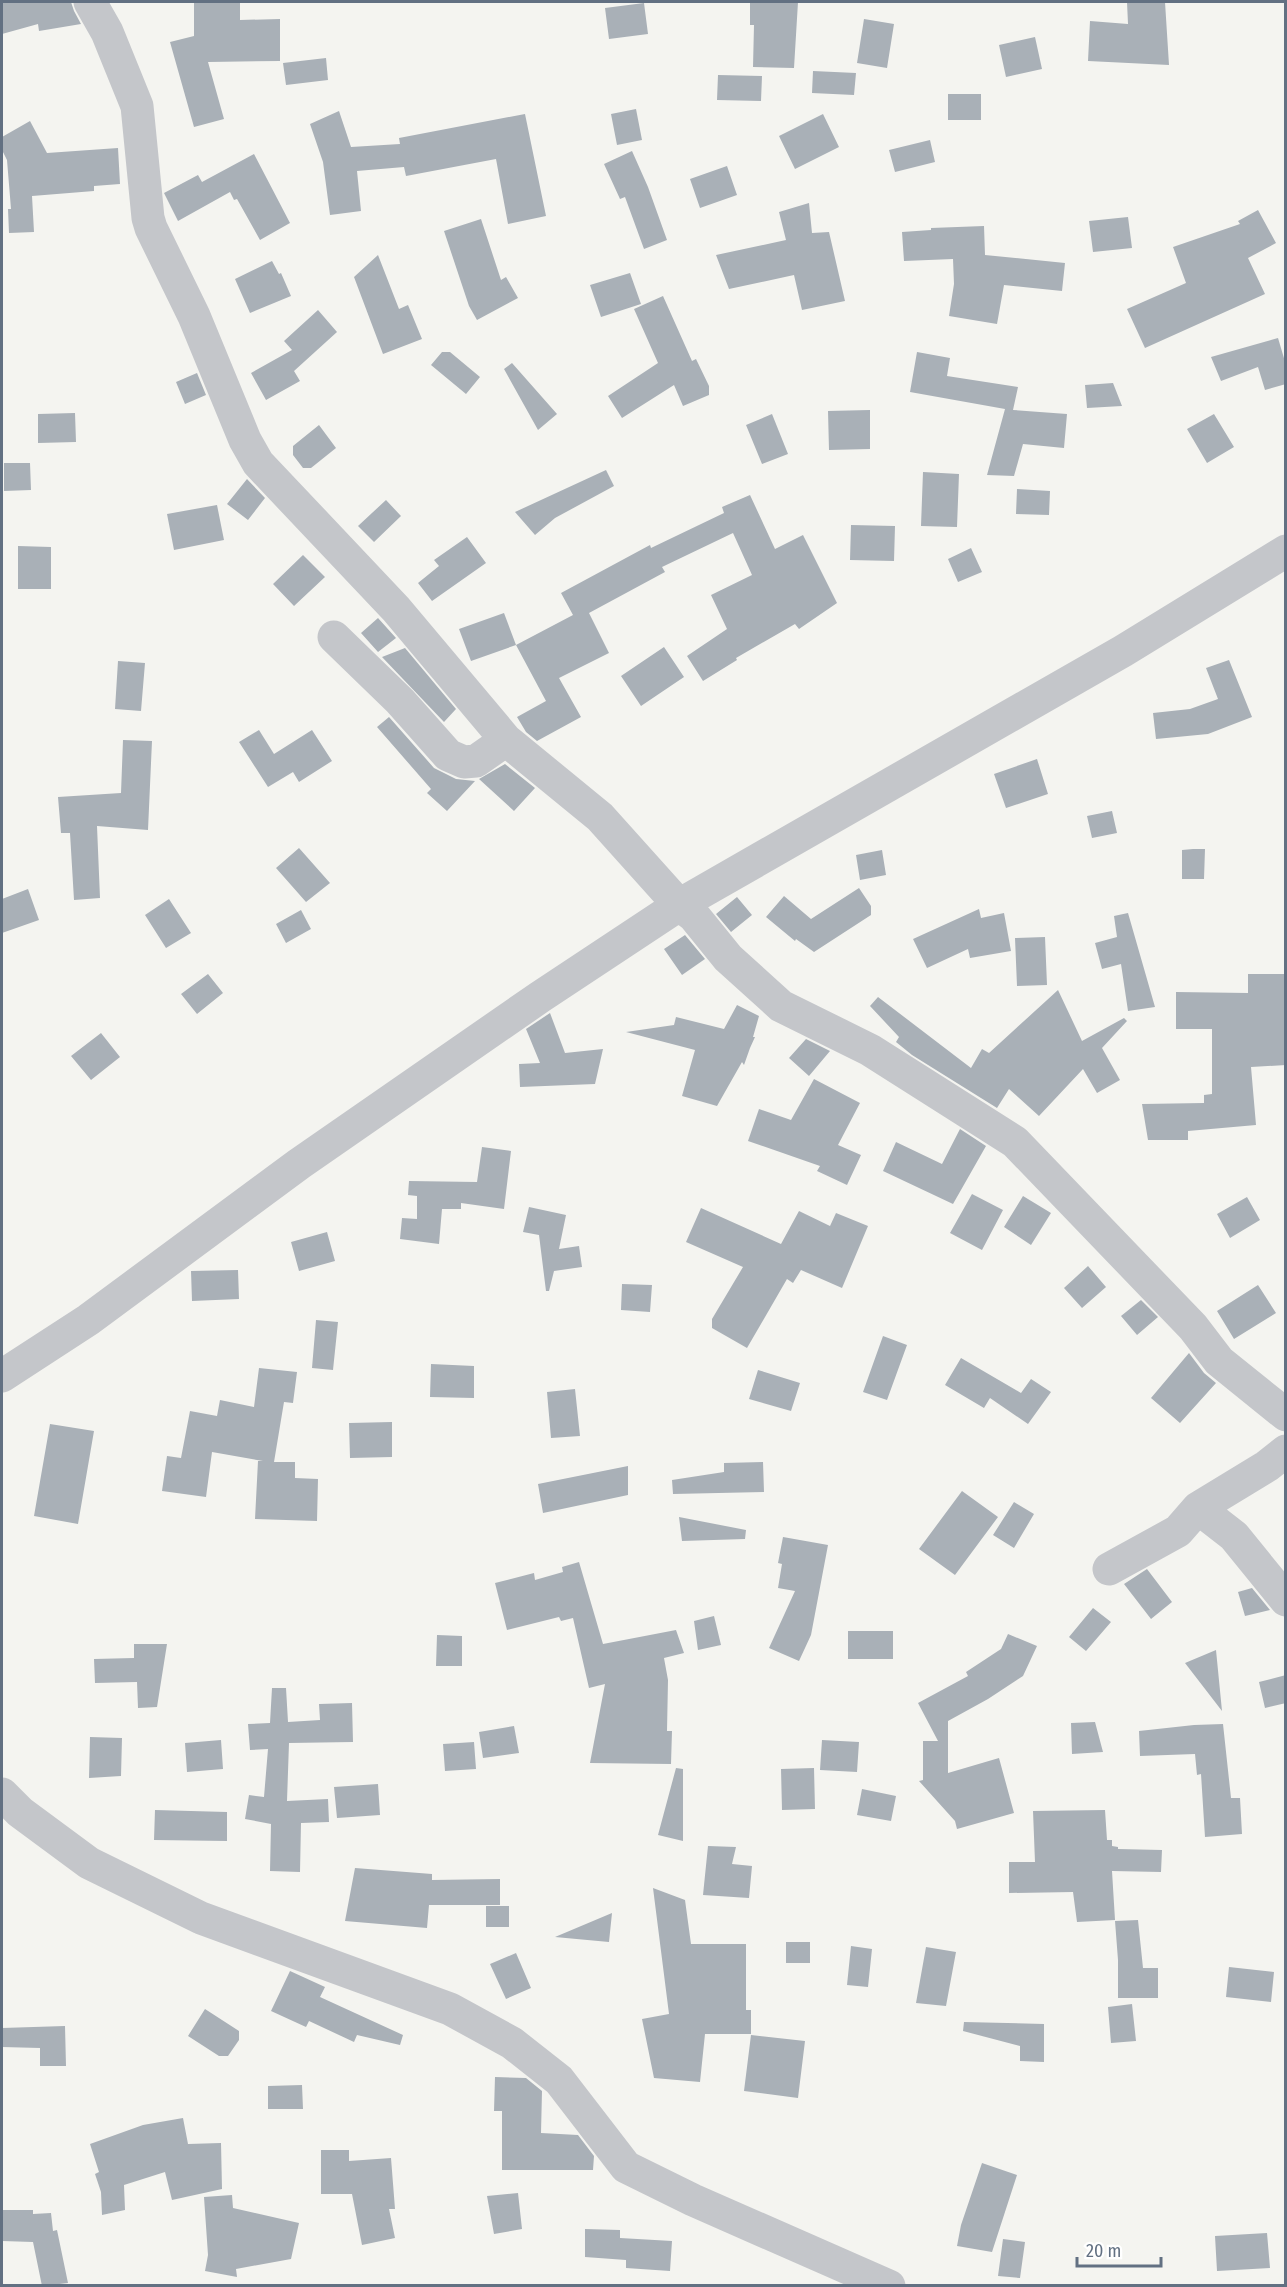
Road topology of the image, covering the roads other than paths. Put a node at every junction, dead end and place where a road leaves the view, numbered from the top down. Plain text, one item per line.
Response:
1 (90, 2) edge
2 (1286, 551) edge
3 (334, 637) dead end
4 (506, 740) junction
5 (679, 905) junction
6 (2, 1376) edge
7 (1286, 1416) edge
8 (1286, 1451) edge
9 (1198, 1508) junction
10 (1109, 1569) dead end
11 (1286, 1600) edge
12 (2, 1794) edge
13 (889, 2286) edge

1 - 4 street
2 - 5 street
3 - 4 street
4 - 5 street
5 - 6 street
5 - 7 street
8 - 9 street
9 - 10 street
9 - 11 street
12 - 13 street

